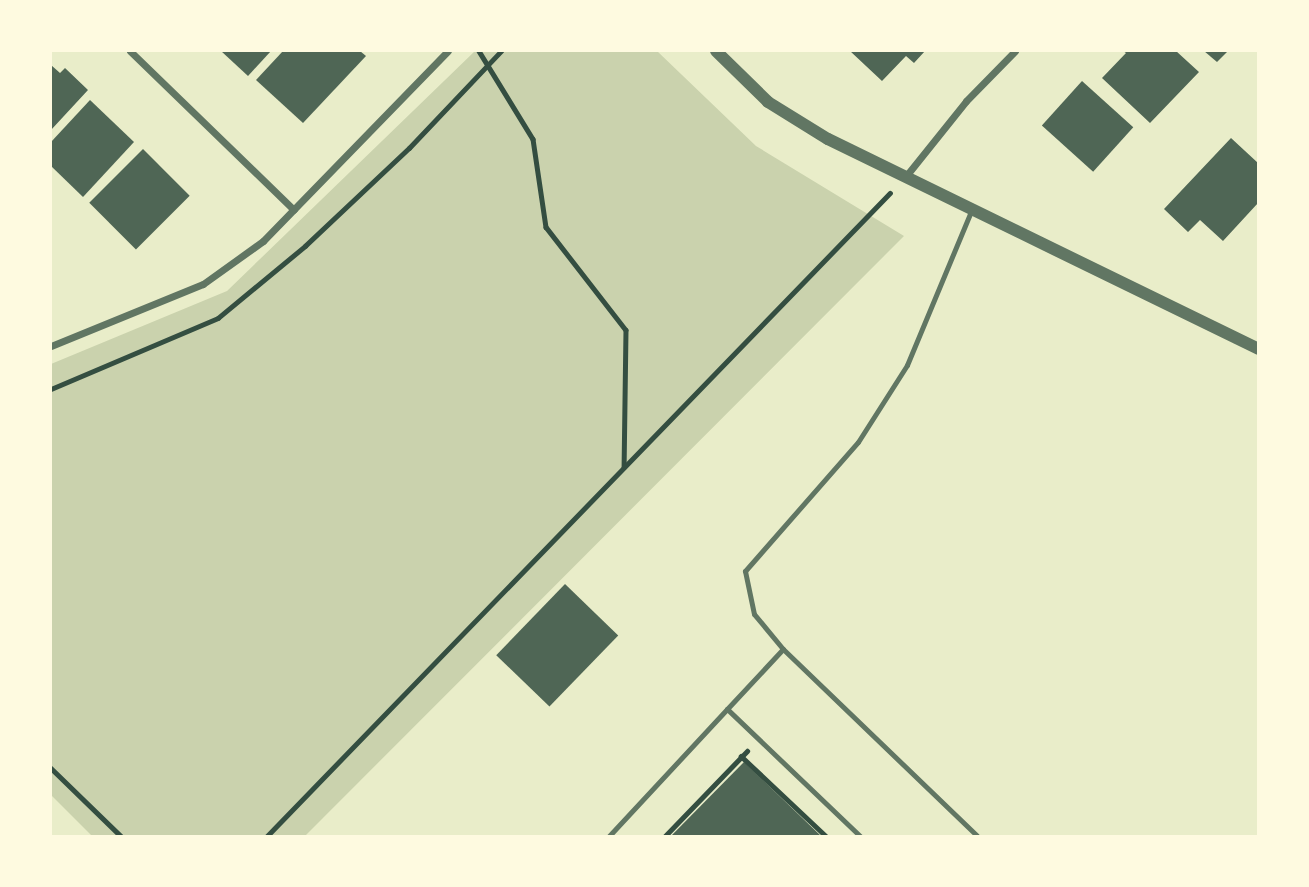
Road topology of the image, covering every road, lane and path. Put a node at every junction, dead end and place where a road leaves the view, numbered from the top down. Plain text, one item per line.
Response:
1 (130, 51) edge
2 (448, 51) edge
3 (479, 51) edge
4 (716, 51) edge
5 (1015, 51) edge
6 (906, 176) junction
7 (294, 209) junction
8 (972, 209) junction
9 (51, 346) edge
10 (1258, 349) edge
11 (624, 467) junction
12 (783, 649) junction
13 (727, 709) junction
14 (758, 739) junction
15 (741, 756) junction
16 (51, 768) edge
17 (121, 836) edge
18 (267, 836) edge
19 (609, 836) edge
20 (665, 836) edge
21 (826, 836) edge
22 (860, 836) edge
23 (977, 836) edge

1 - 7 street
2 - 7 street
3 - 11 path
4 - 6 street
5 - 6 street
6 - 8 street
6 - 11 path
7 - 9 street
8 - 10 street
8 - 12 lane
11 - 18 path
12 - 13 lane
12 - 23 lane
13 - 14 lane
13 - 19 lane
14 - 15 path
14 - 22 lane
15 - 20 path
15 - 21 path
16 - 17 path

